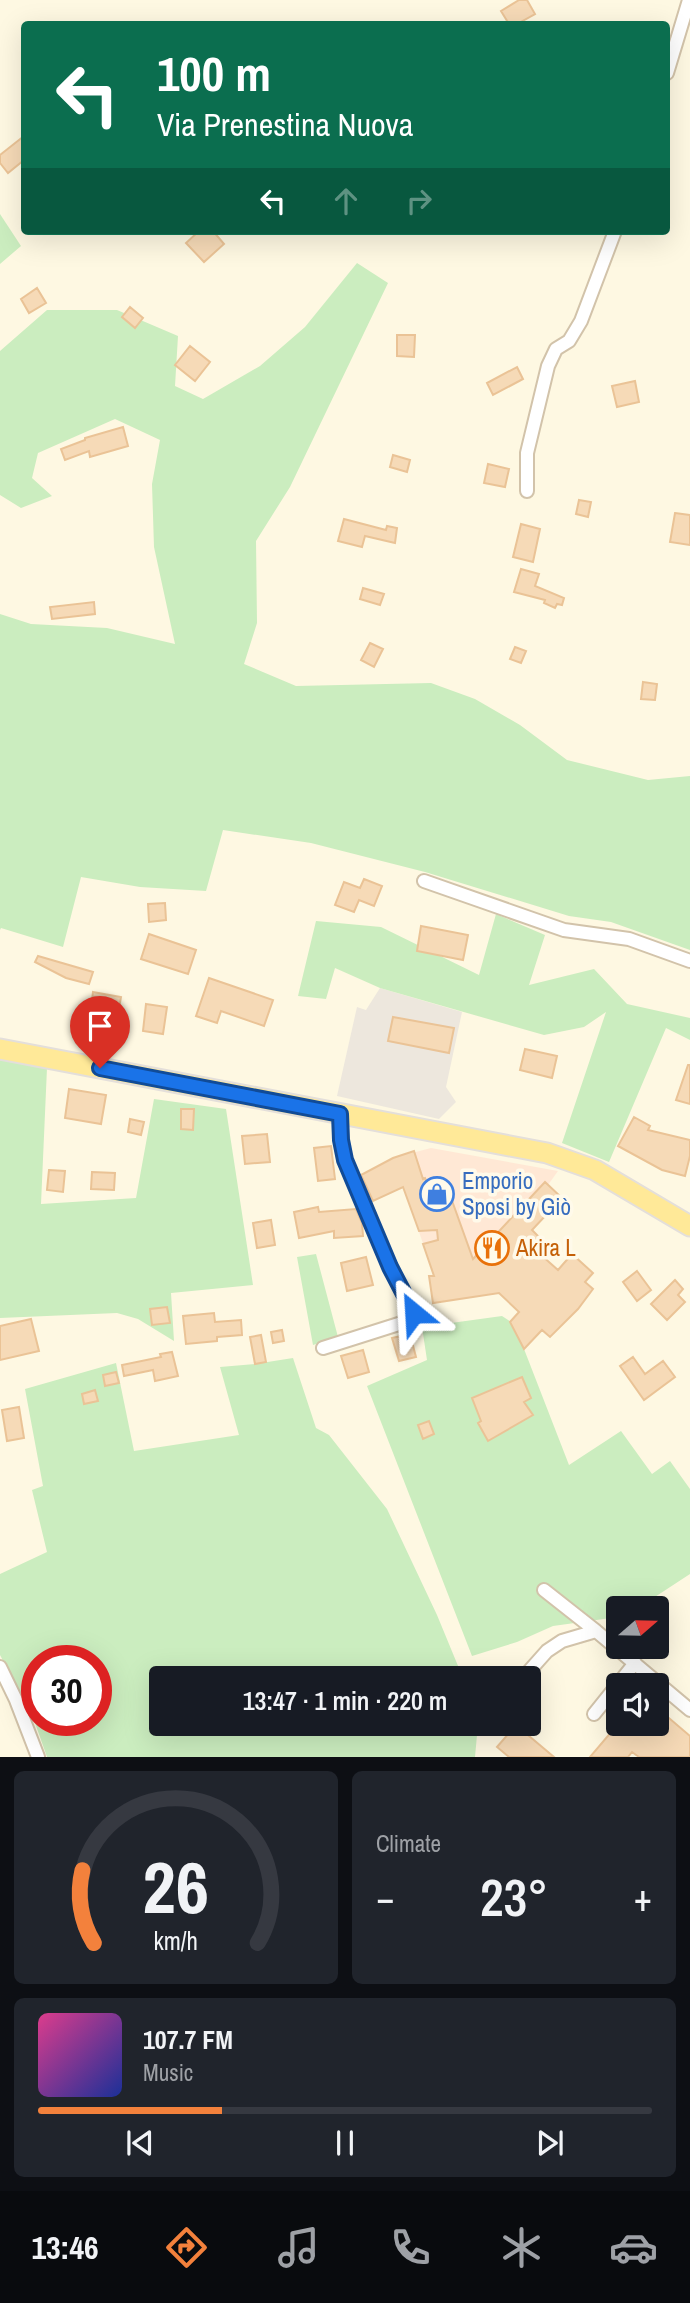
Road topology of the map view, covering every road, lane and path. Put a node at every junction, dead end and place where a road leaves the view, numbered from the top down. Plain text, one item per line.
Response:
1 (688, 0) edge
2 (670, 63) edge
3 (613, 235) edge
4 (527, 491) dead end
5 (424, 881) dead end
6 (690, 961) edge
7 (0, 1049) edge
8 (340, 1114) junction
9 (690, 1226) edge
10 (323, 1348) dead end
11 (544, 1590) dead end
12 (596, 1631) junction
13 (635, 1663) junction
14 (534, 1666) edge
15 (0, 1667) edge
16 (690, 1710) edge
17 (594, 1714) dead end
18 (38, 1757) edge

1 - 2 street
3 - 4 street
5 - 6 street
7 - 8 main road
8 - 9 main road
8 - 10 street
11 - 12 street
12 - 13 street
12 - 14 street
13 - 16 street
13 - 17 street
15 - 18 street

